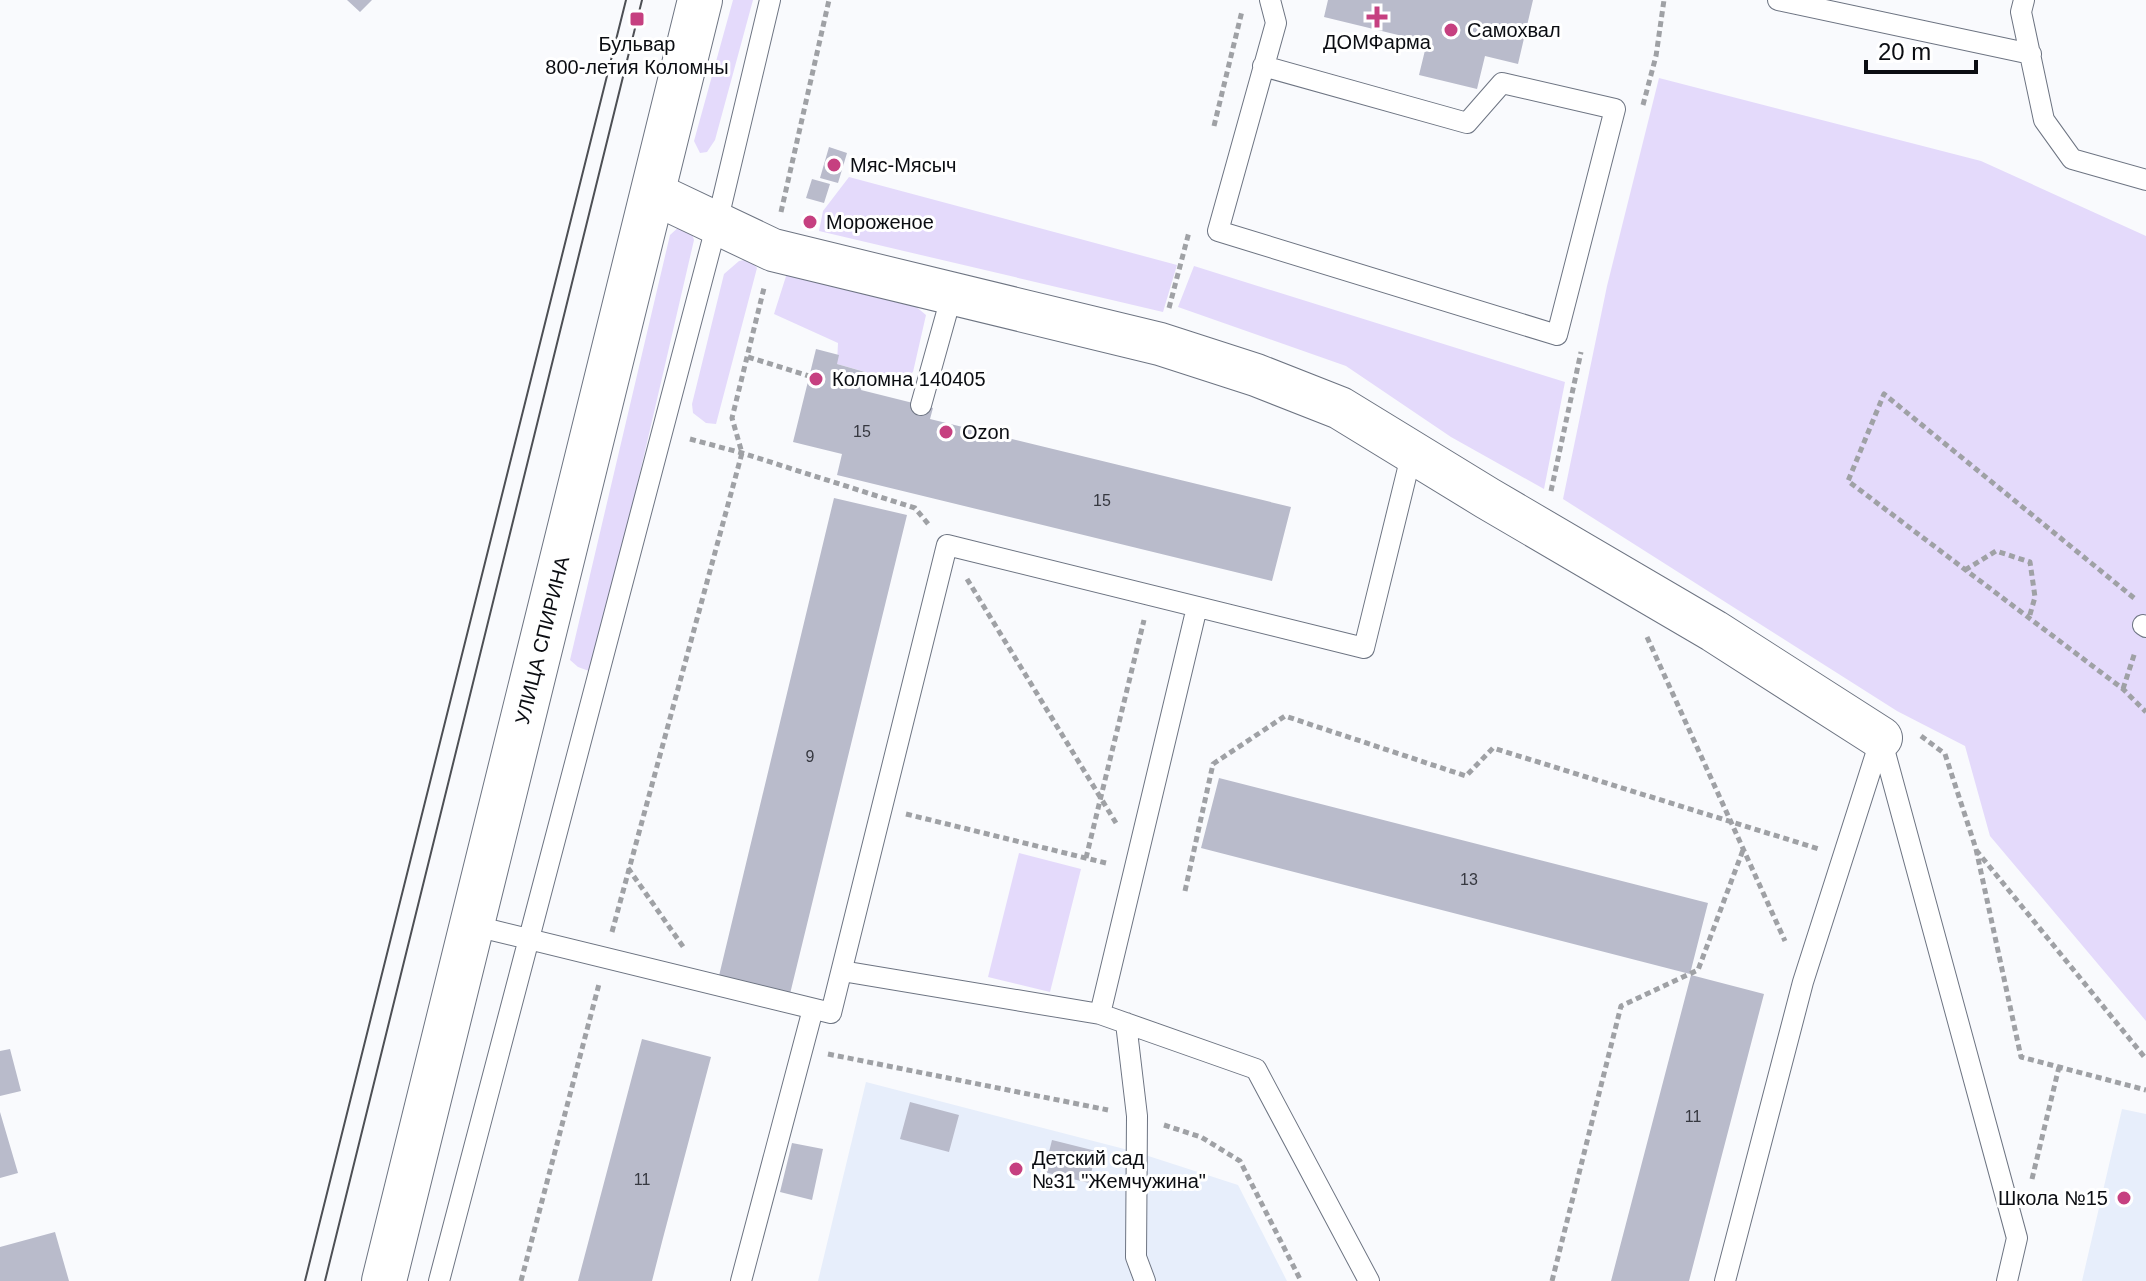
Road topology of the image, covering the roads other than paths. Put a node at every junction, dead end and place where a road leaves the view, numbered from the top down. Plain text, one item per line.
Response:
1 (700, 0) edge
2 (770, 0) edge
3 (1270, 0) edge
4 (1778, 0) edge
5 (2024, 0) edge
6 (2031, 54) junction
7 (1263, 66) junction
8 (2146, 180) edge
9 (653, 193) junction
10 (717, 223) junction
11 (952, 294) junction
12 (921, 405) dead end
13 (1412, 452) junction
14 (1197, 607) junction
15 (1881, 738) junction
16 (471, 925) junction
17 (528, 939) junction
18 (842, 971) junction
19 (813, 1009) junction
20 (1100, 1014) junction
21 (1126, 1023) junction
22 (384, 1281) edge
23 (439, 1281) edge
24 (741, 1281) edge
25 (1145, 1281) edge
26 (1369, 1281) edge
27 (1725, 1281) edge
28 (2007, 1281) edge

1 - 9 main road, УЛИЦА СПИРИНА
2 - 10 lane
3 - 7 lane
4 - 6 lane
5 - 6 lane
6 - 8 lane
7 - 7 lane
9 - 10 street
9 - 16 main road, УЛИЦА СПИРИНА
10 - 11 street
10 - 17 lane
11 - 12 lane
11 - 13 street
13 - 14 lane
13 - 15 street
14 - 18 lane
14 - 20 lane
15 - 27 lane
15 - 28 lane
16 - 17 lane
16 - 22 main road, УЛИЦА СПИРИНА
17 - 19 lane
17 - 23 lane
18 - 19 lane
18 - 20 lane
19 - 24 lane
20 - 21 lane
21 - 25 lane
21 - 26 lane

